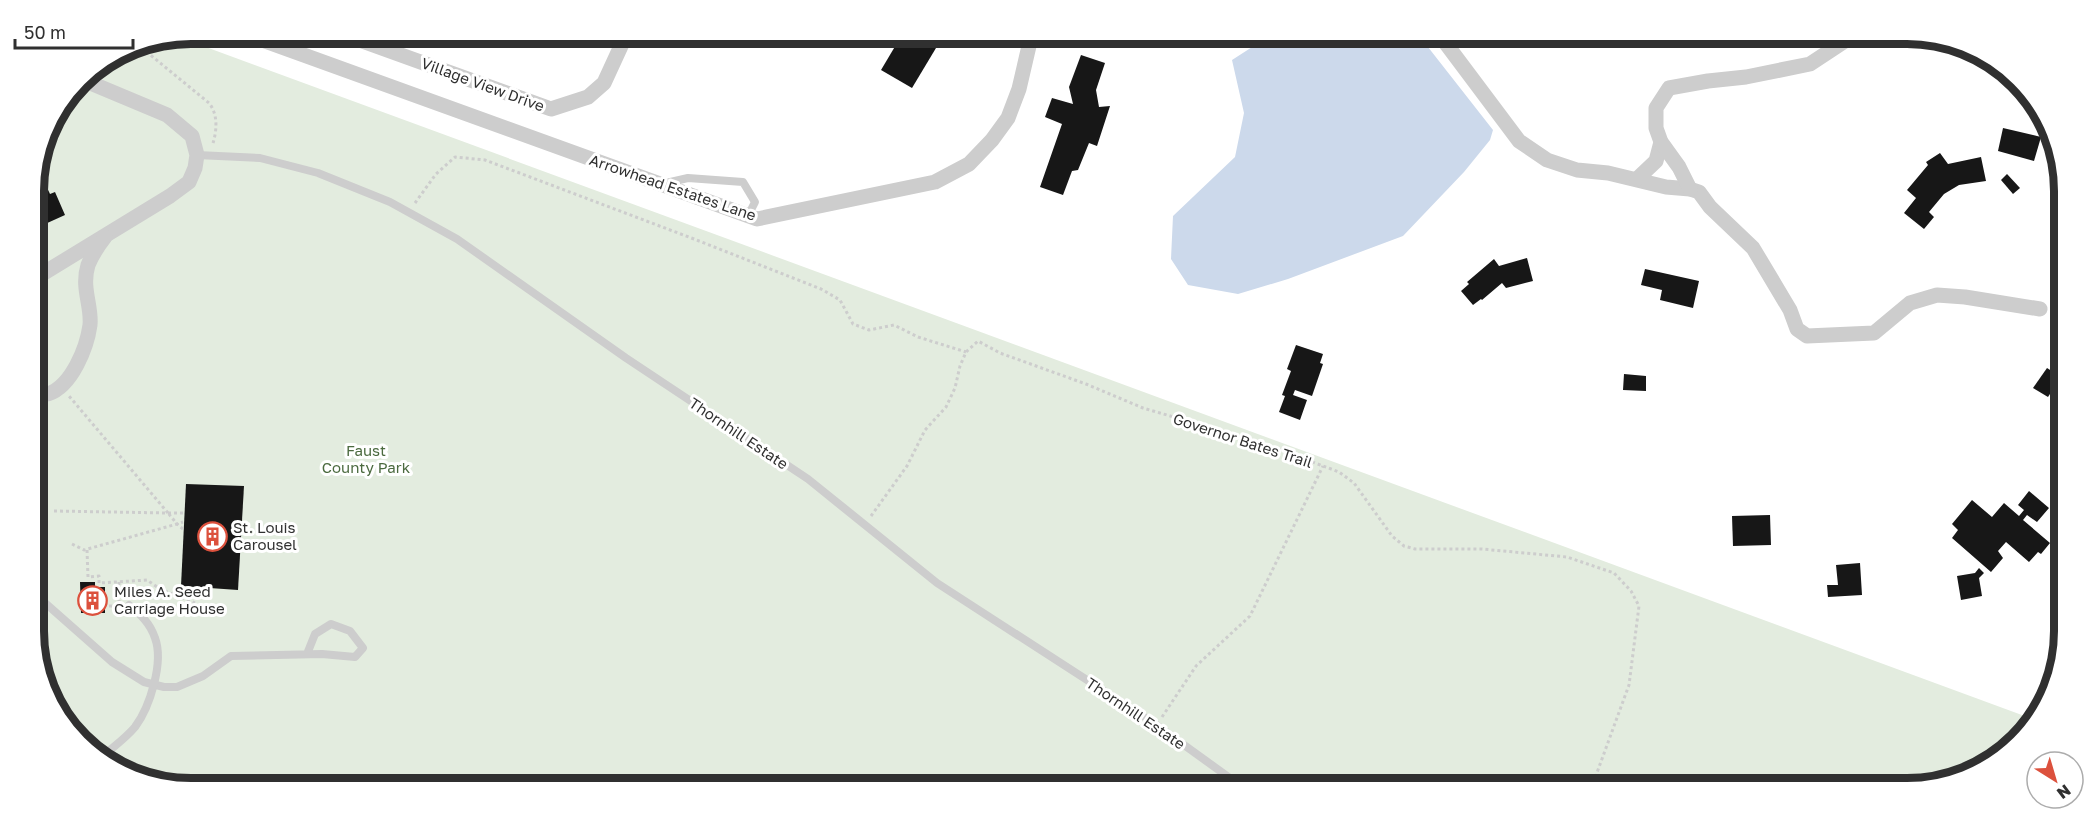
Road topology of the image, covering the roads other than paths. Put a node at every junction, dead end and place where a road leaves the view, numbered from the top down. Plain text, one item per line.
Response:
1 (273, 44) edge
2 (371, 44) edge
3 (622, 44) edge
4 (1029, 44) edge
5 (1446, 44) edge
6 (1840, 44) edge
7 (91, 83) edge
8 (1661, 142) junction
9 (197, 154) junction
10 (1637, 179) junction
11 (658, 184) junction
12 (1690, 189) junction
13 (744, 214) junction
14 (108, 232) junction
15 (44, 273) edge
16 (2040, 309) dead end
17 (44, 394) edge
18 (44, 602) edge
19 (129, 605) dead end
20 (307, 654) junction
21 (154, 685) junction
22 (107, 752) edge
23 (1230, 778) edge

1 - 11 street, Arrowhead Estates Lane
2 - 3 street, Village View Drive
4 - 13 street, Arrowhead Estates Lane
5 - 10 street
6 - 8 street
7 - 9 street
8 - 10 street
8 - 12 street
9 - 14 street
9 - 23 lane, Thornhill Estate
10 - 12 street
11 - 13 street, Arrowhead Estates Lane
11 - 13 lane
12 - 16 street
14 - 15 street
14 - 17 street
18 - 21 lane
19 - 21 lane
20 - 20 lane
20 - 21 lane
21 - 22 lane

